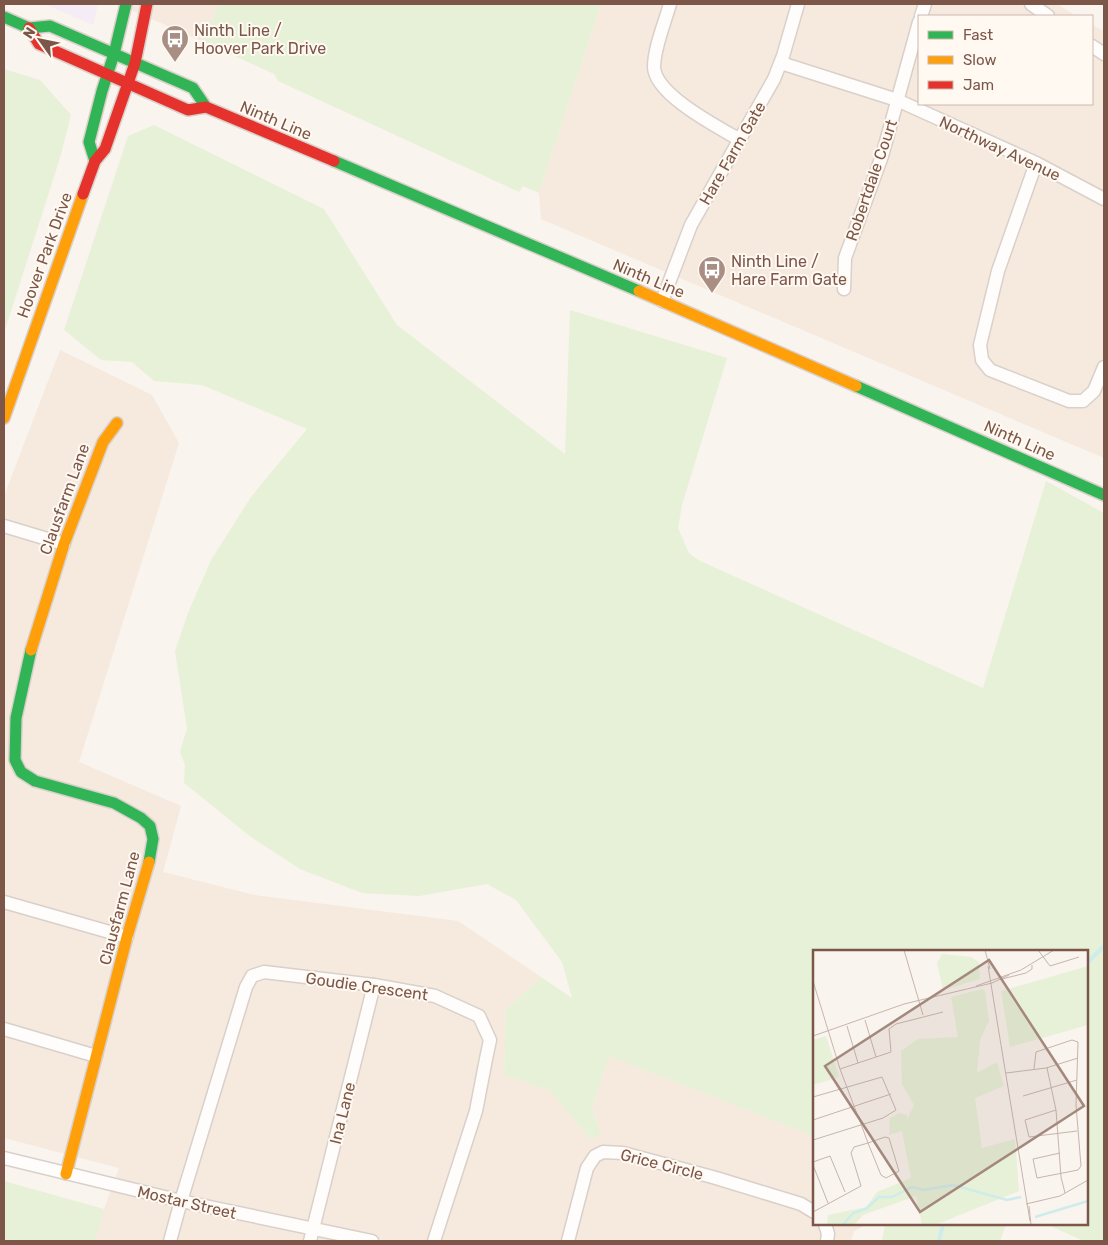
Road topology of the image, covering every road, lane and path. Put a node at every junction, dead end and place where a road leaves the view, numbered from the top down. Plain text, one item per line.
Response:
1 (126, 4) edge
2 (147, 4) edge
3 (670, 4) edge
4 (798, 4) edge
5 (1031, 4) edge
6 (1047, 15) edge
7 (4, 17) edge
8 (918, 26) edge
9 (30, 28) junction
10 (1093, 47) edge
11 (114, 54) junction
12 (1104, 54) edge
13 (135, 63) junction
14 (780, 63) junction
15 (107, 74) junction
16 (128, 83) junction
17 (897, 100) junction
18 (206, 107) junction
19 (740, 140) junction
20 (95, 160) junction
21 (1036, 163) junction
22 (1104, 199) edge
23 (844, 289) dead end
24 (662, 301) junction
25 (1104, 367) edge
26 (4, 418) edge
27 (117, 423) dead end
28 (1104, 495) edge
29 (4, 526) edge
30 (64, 544) junction
31 (4, 902) edge
32 (127, 937) junction
33 (374, 985) junction
34 (4, 1029) edge
35 (96, 1056) junction
36 (4, 1158) edge
37 (66, 1174) junction
38 (181, 1201) junction
39 (813, 1211) edge
40 (825, 1225) edge
41 (311, 1236) edge
42 (170, 1241) edge
43 (372, 1241) edge
44 (434, 1241) edge
45 (568, 1241) edge
46 (827, 1241) edge

1 - 11 street
2 - 13 street, Hoover Park Drive
3 - 19 street
4 - 14 street, Hare Farm Gate
5 - 6 street
7 - 9 street, Ninth Line
8 - 17 street, Robertdale Court
9 - 11 street, Ninth Line
9 - 15 street, Ninth Line
10 - 12 street
11 - 13 street, Ninth Line
11 - 15 street
13 - 16 street, Hoover Park Drive
13 - 18 street, Ninth Line
14 - 17 street, Northway Avenue
14 - 19 street, Hare Farm Gate
15 - 16 street, Ninth Line
15 - 20 street
16 - 18 street, Ninth Line
16 - 20 street, Hoover Park Drive
17 - 21 street, Northway Avenue
17 - 23 street, Robertdale Court
18 - 24 street, Ninth Line
19 - 24 street, Hare Farm Gate
20 - 26 street, Hoover Park Drive
21 - 22 street, Northway Avenue
21 - 25 street
24 - 28 street, Ninth Line
27 - 30 street, Clausfarm Lane
29 - 30 street
30 - 32 street, Clausfarm Lane
31 - 32 street
32 - 35 street, Clausfarm Lane
33 - 38 street, Goudie Crescent
33 - 41 street, Ina Lane
33 - 44 street, Goudie Crescent
34 - 35 street
35 - 37 street, Clausfarm Lane
36 - 37 street, Mostar Street
37 - 38 street, Mostar Street
38 - 41 street, Mostar Street
38 - 42 street
39 - 45 street, Grice Circle
40 - 46 street
41 - 43 street, Mostar Street

